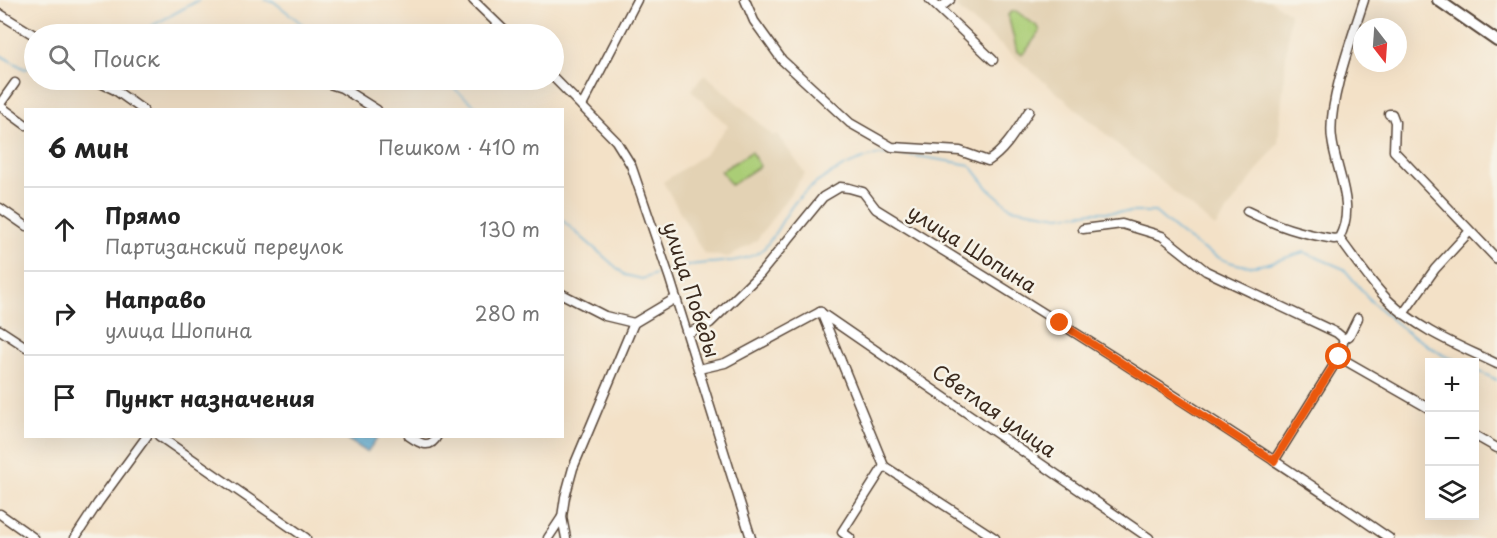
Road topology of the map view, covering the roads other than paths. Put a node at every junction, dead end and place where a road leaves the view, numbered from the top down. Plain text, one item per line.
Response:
1 (473, 0) edge
2 (637, 0) edge
3 (745, 0) edge
4 (930, 0) edge
5 (950, 0) edge
6 (1364, 0) edge
7 (1438, 0) edge
8 (940, 8) junction
9 (0, 14) edge
10 (498, 24) edge
11 (24, 29) edge
12 (1497, 41) edge
13 (993, 60) dead end
14 (15, 83) dead end
15 (564, 88) edge
16 (115, 90) edge
17 (345, 90) edge
18 (0, 105) edge
19 (582, 106) junction
20 (140, 108) edge
21 (373, 108) edge
22 (1029, 111) dead end
23 (1389, 114) dead end
24 (24, 123) edge
25 (0, 208) edge
26 (1247, 211) dead end
27 (24, 225) edge
28 (1083, 229) dead end
29 (1469, 232) junction
30 (1339, 238) junction
31 (1497, 259) edge
32 (564, 295) edge
33 (676, 298) junction
34 (820, 312) junction
35 (1403, 314) junction
36 (1358, 318) dead end
37 (634, 323) junction
38 (0, 330) edge
39 (688, 333) junction
40 (1344, 339) junction
41 (24, 346) edge
42 (1339, 357) junction
43 (1497, 364) edge
44 (699, 369) junction
45 (1425, 406) edge
46 (146, 438) edge
47 (162, 438) edge
48 (412, 438) edge
49 (436, 438) edge
50 (1479, 438) edge
51 (1497, 448) edge
52 (1274, 461) junction
53 (884, 466) junction
54 (0, 514) edge
55 (562, 517) junction
56 (34, 538) edge
57 (75, 538) edge
58 (306, 538) edge
59 (548, 538) edge
60 (566, 538) edge
61 (751, 538) edge
62 (850, 538) edge
63 (995, 538) edge
64 (1149, 538) edge
65 (1389, 538) edge

1 - 10 street
2 - 19 street
3 - 22 street
4 - 8 street
5 - 8 street
6 - 30 street
7 - 12 main road
8 - 13 street
9 - 11 street
14 - 18 street
15 - 19 street, улица Победы
16 - 20 street
17 - 21 street
18 - 24 street
19 - 33 street, улица Победы
23 - 29 street
25 - 27 street
26 - 30 street
28 - 40 street
29 - 31 street
29 - 35 street
30 - 35 street
32 - 37 street
33 - 37 street
33 - 39 street, улица Победы
34 - 44 street
34 - 53 street
34 - 64 street, Светлая улица
35 - 43 street
36 - 40 street
37 - 55 street
38 - 41 street
39 - 44 street, улица Победы
39 - 52 street, улица Шопина
40 - 42 street
42 - 45 street
42 - 52 street
44 - 61 street, улица Победы
46 - 57 street
47 - 58 street
48 - 49 street
50 - 51 street
52 - 65 street, улица Шопина
53 - 62 street
53 - 63 street
54 - 56 street
55 - 59 street
55 - 60 street

